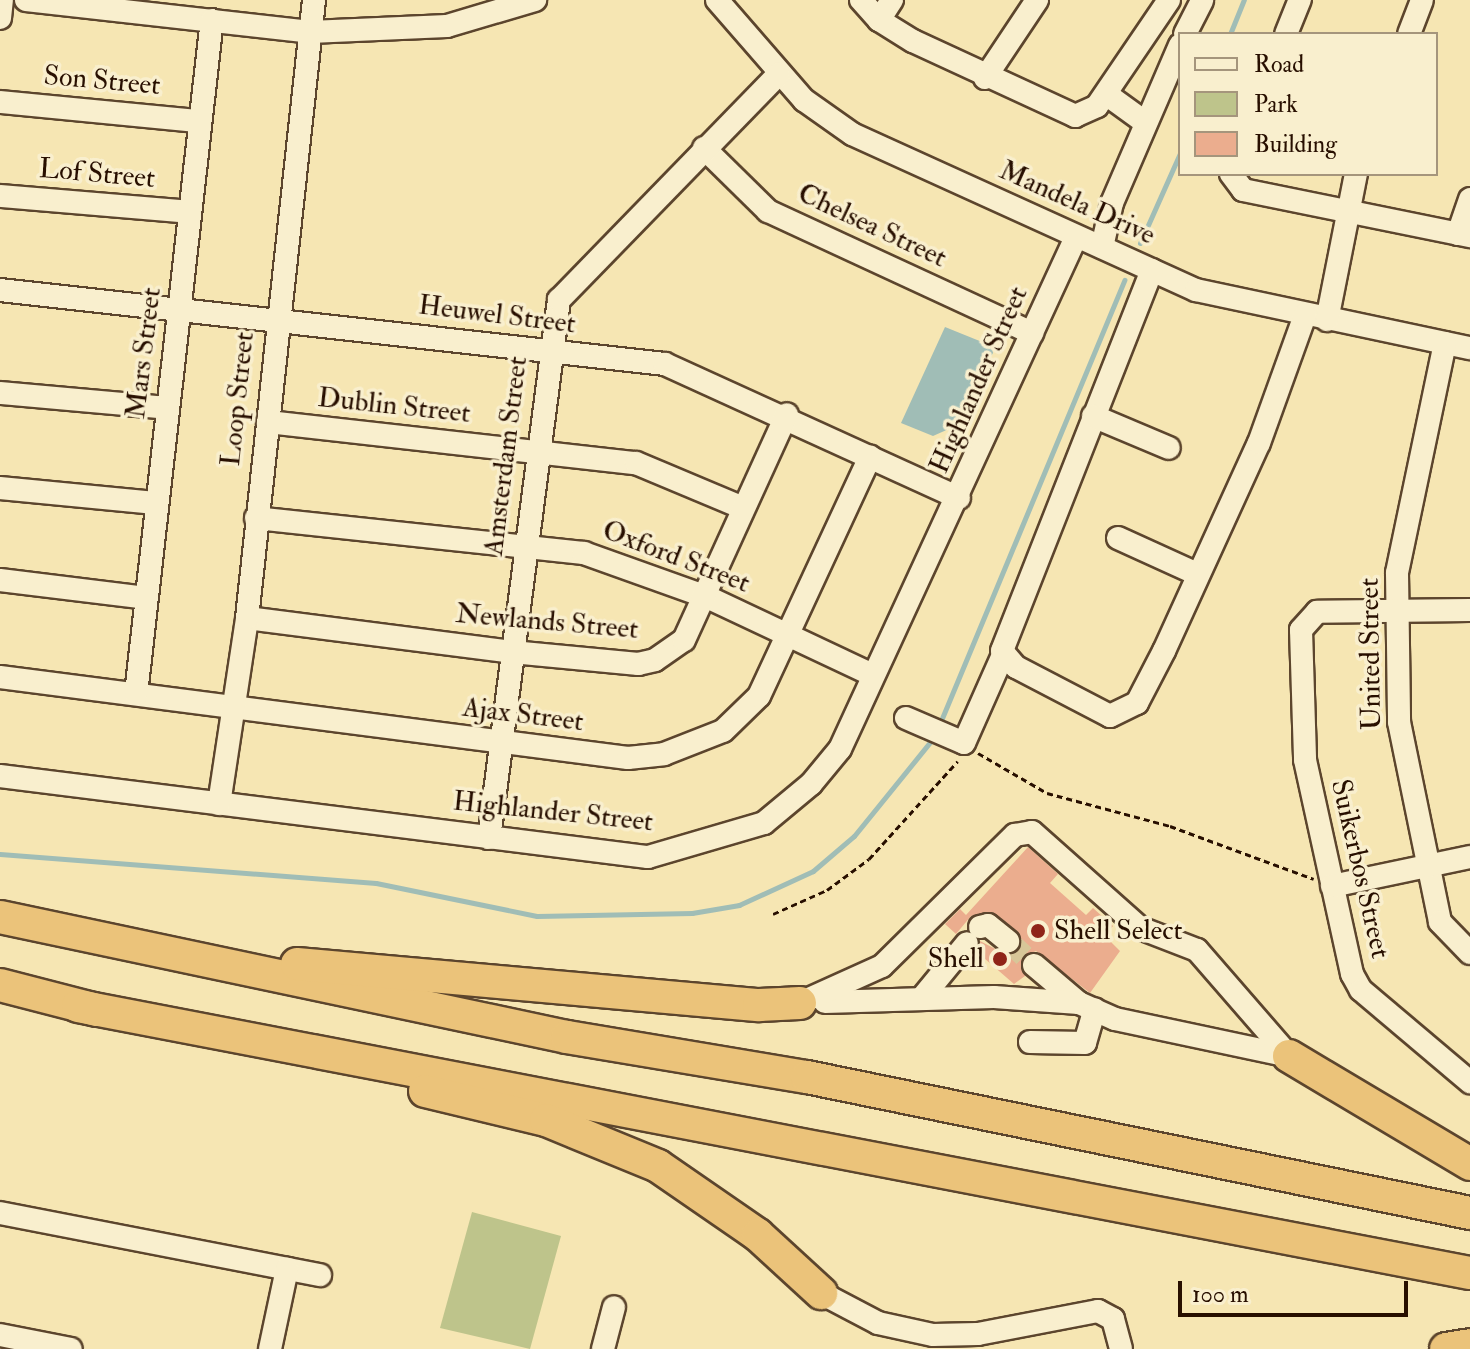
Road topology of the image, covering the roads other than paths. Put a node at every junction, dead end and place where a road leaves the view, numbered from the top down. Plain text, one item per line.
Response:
1 (2, 0) edge
2 (26, 0) edge
3 (314, 0) edge
4 (535, 0) edge
5 (861, 0) edge
6 (892, 0) edge
7 (1037, 0) edge
8 (1169, 0) edge
9 (1202, 0) edge
10 (1300, 0) edge
11 (1422, 0) edge
12 (730, 5) edge
13 (0, 18) edge
14 (212, 20) junction
15 (879, 20) junction
16 (310, 32) junction
17 (1186, 32) edge
18 (1287, 32) edge
19 (1410, 32) edge
20 (1178, 50) edge
21 (779, 74) junction
22 (985, 78) junction
23 (1106, 94) junction
24 (0, 102) edge
25 (199, 121) junction
26 (1146, 123) junction
27 (704, 148) junction
28 (1232, 176) edge
29 (1356, 176) edge
30 (0, 196) edge
31 (1470, 199) edge
32 (1348, 211) junction
33 (189, 212) junction
34 (1464, 235) edge
35 (1076, 237) junction
36 (1107, 250) junction
37 (1148, 268) junction
38 (0, 290) edge
39 (181, 309) junction
40 (1316, 317) junction
41 (276, 320) junction
42 (1032, 333) junction
43 (1445, 343) junction
44 (1470, 348) edge
45 (549, 351) junction
46 (0, 393) edge
47 (167, 408) junction
48 (787, 414) junction
49 (1093, 416) junction
50 (268, 422) junction
51 (1169, 448) dead end
52 (538, 452) junction
53 (870, 457) junction
54 (0, 488) edge
55 (959, 498) junction
56 (155, 503) junction
57 (743, 508) junction
58 (256, 518) junction
59 (1118, 538) dead end
60 (526, 546) junction
61 (1197, 574) junction
62 (0, 580) edge
63 (707, 597) junction
64 (146, 598) junction
65 (1470, 610) edge
66 (1396, 611) junction
67 (247, 618) junction
68 (788, 636) junction
69 (512, 652) junction
70 (1003, 655) junction
71 (873, 675) junction
72 (0, 677) edge
73 (136, 694) junction
74 (234, 707) junction
75 (906, 718) dead end
76 (501, 743) junction
77 (0, 776) edge
78 (219, 804) junction
79 (489, 838) junction
80 (1470, 857) edge
81 (1429, 866) junction
82 (1332, 886) junction
83 (0, 917) edge
84 (1008, 941) tunnel mouth
85 (1470, 953) edge
86 (178, 957) junction
87 (1034, 965) tunnel mouth
88 (0, 985) edge
89 (921, 999) junction
90 (800, 1003) junction
91 (78, 1006) junction
92 (1087, 1006) junction
93 (1030, 1042) dead end
94 (1289, 1056) junction
95 (1470, 1082) edge
96 (1470, 1164) edge
97 (0, 1213) edge
98 (1470, 1213) edge
99 (287, 1269) junction
100 (1470, 1273) edge
101 (320, 1275) dead end
102 (821, 1293) joint
103 (614, 1307) dead end
104 (0, 1335) edge
105 (899, 1339) edge
106 (952, 1342) edge
107 (1470, 1345) edge
108 (71, 1349) edge
109 (270, 1349) edge
110 (603, 1349) edge
111 (1121, 1349) edge
112 (1446, 1349) edge

1 - 13 street
2 - 14 street
3 - 16 street, Loop Street
4 - 16 street
5 - 15 street
6 - 15 street
7 - 22 street
8 - 23 street
9 - 17 street
10 - 18 street
11 - 19 street
12 - 21 street, Mandela Drive
14 - 16 street
14 - 25 street, Mars Street
15 - 22 street
16 - 41 street, Loop Street
20 - 26 street
21 - 27 street, Amsterdam Street
21 - 35 street, Mandela Drive
22 - 23 street
23 - 26 street
24 - 25 street, Son Street
25 - 33 street, Mars Street
26 - 36 street
27 - 42 street, Chelsea Street
27 - 45 street, Amsterdam Street
28 - 32 street
29 - 32 street
30 - 33 street, Lof Street
31 - 34 street
32 - 34 street
32 - 40 street
33 - 39 street, Mars Street
35 - 36 street, Mandela Drive
35 - 42 street, Highlander Street
36 - 37 street, Mandela Drive
37 - 40 street, Mandela Drive
37 - 49 street
38 - 39 street, Heuwel Street
39 - 41 street, Heuwel Street
39 - 47 street, Mars Street
40 - 43 street, Mandela Drive
40 - 61 street
41 - 45 street, Heuwel Street
41 - 50 street, Loop Street
42 - 55 street, Highlander Street
43 - 44 street, Mandela Drive
43 - 66 street, United Street
45 - 48 street, Heuwel Street
45 - 52 street, Amsterdam Street
46 - 47 street
47 - 56 street, Mars Street
48 - 53 street, Heuwel Street
48 - 57 street, Newlands Street
49 - 51 street
49 - 70 street
50 - 52 street, Dublin Street
50 - 58 street, Loop Street
52 - 57 street, Dublin Street
52 - 60 street, Amsterdam Street
53 - 55 street, Heuwel Street
53 - 68 street, Ajax Street
54 - 56 street
55 - 71 street, Highlander Street
56 - 64 street, Mars Street
57 - 63 street, Newlands Street
58 - 60 street, Oxford Street
58 - 67 street, Loop Street
59 - 61 street
60 - 63 street, Oxford Street
60 - 69 street, Amsterdam Street
61 - 70 street
62 - 64 street
63 - 68 street, Oxford Street
63 - 69 street, Newlands Street
64 - 73 street, Mars Street
65 - 66 street
66 - 81 street, United Street
66 - 82 street, Suikerbos Street
67 - 69 street, Newlands Street
67 - 74 street, Loop Street
68 - 71 street, Oxford Street
68 - 76 street, Ajax Street
69 - 76 street, Amsterdam Street
70 - 75 street
71 - 79 street, Highlander Street
72 - 73 street, Ajax Street
73 - 74 street, Ajax Street
74 - 76 street, Ajax Street
74 - 78 street, Loop Street
76 - 79 street, Amsterdam Street
77 - 78 street, Highlander Street
78 - 79 street, Highlander Street
80 - 81 street
81 - 82 street
81 - 85 street, United Street
82 - 95 street, Suikerbos Street
83 - 86 highway
84 - 89 street
86 - 90 highway
86 - 98 highway
87 - 92 street
88 - 91 highway
89 - 90 street
89 - 92 street
90 - 94 street
91 - 100 highway
91 - 102 highway
92 - 93 street
92 - 94 street
94 - 96 highway
97 - 99 street
99 - 101 street
99 - 109 street
102 - 105 street
103 - 110 street
104 - 108 street
105 - 106 street
106 - 111 street
107 - 112 highway

